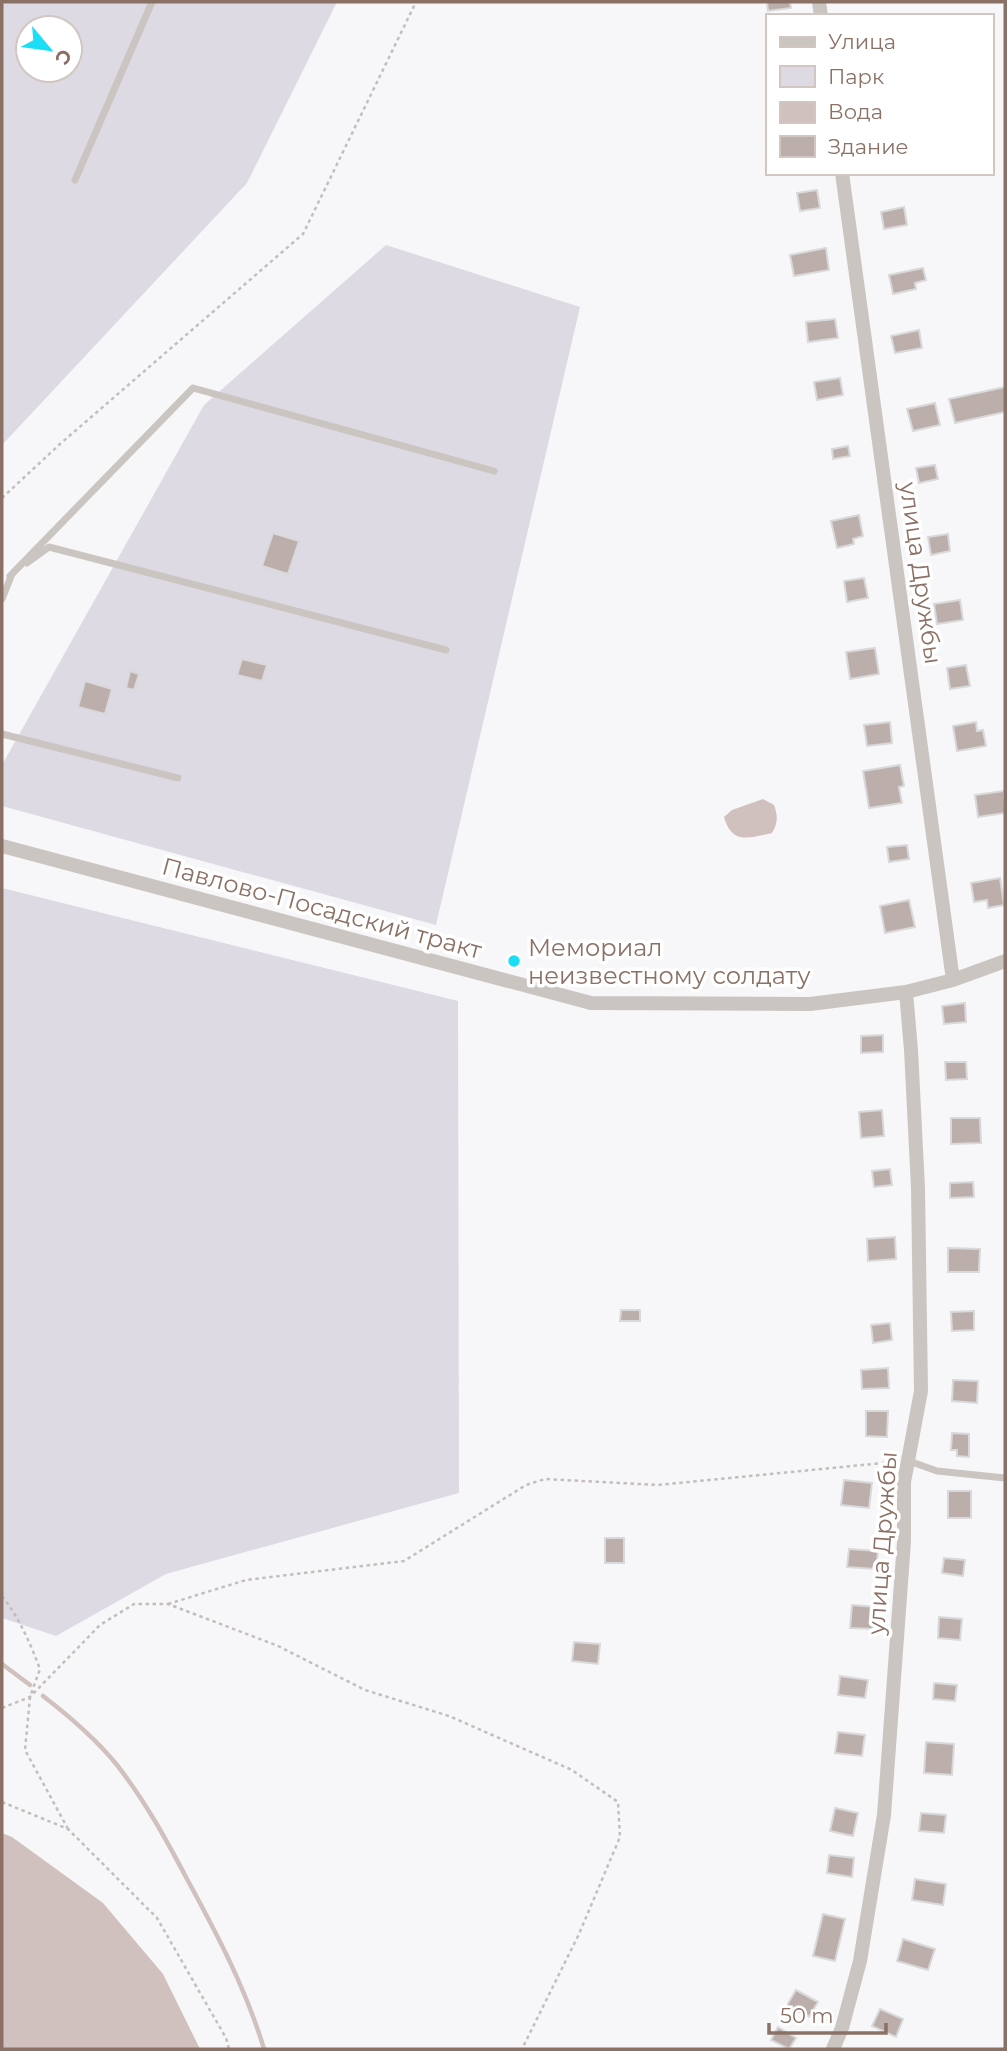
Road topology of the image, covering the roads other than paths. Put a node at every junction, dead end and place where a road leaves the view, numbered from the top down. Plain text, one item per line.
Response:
1 (152, 2) edge
2 (842, 175) edge
3 (75, 180) dead end
4 (494, 471) dead end
5 (10, 576) junction
6 (2, 599) edge
7 (446, 650) dead end
8 (2, 734) edge
9 (178, 778) dead end
10 (2, 846) edge
11 (1005, 961) edge
12 (953, 980) junction
13 (906, 992) junction
14 (908, 1461) junction
15 (1005, 1478) edge
16 (833, 2049) edge

1 - 3 lane
2 - 12 street, улица Дружбы
4 - 5 lane
5 - 6 lane
5 - 7 lane
8 - 9 lane
10 - 13 street, Павлово-Посадский тракт
11 - 12 street, Павлово-Посадский тракт
12 - 13 street, Павлово-Посадский тракт
13 - 14 street, улица Дружбы
14 - 15 lane
14 - 16 street, улица Дружбы

